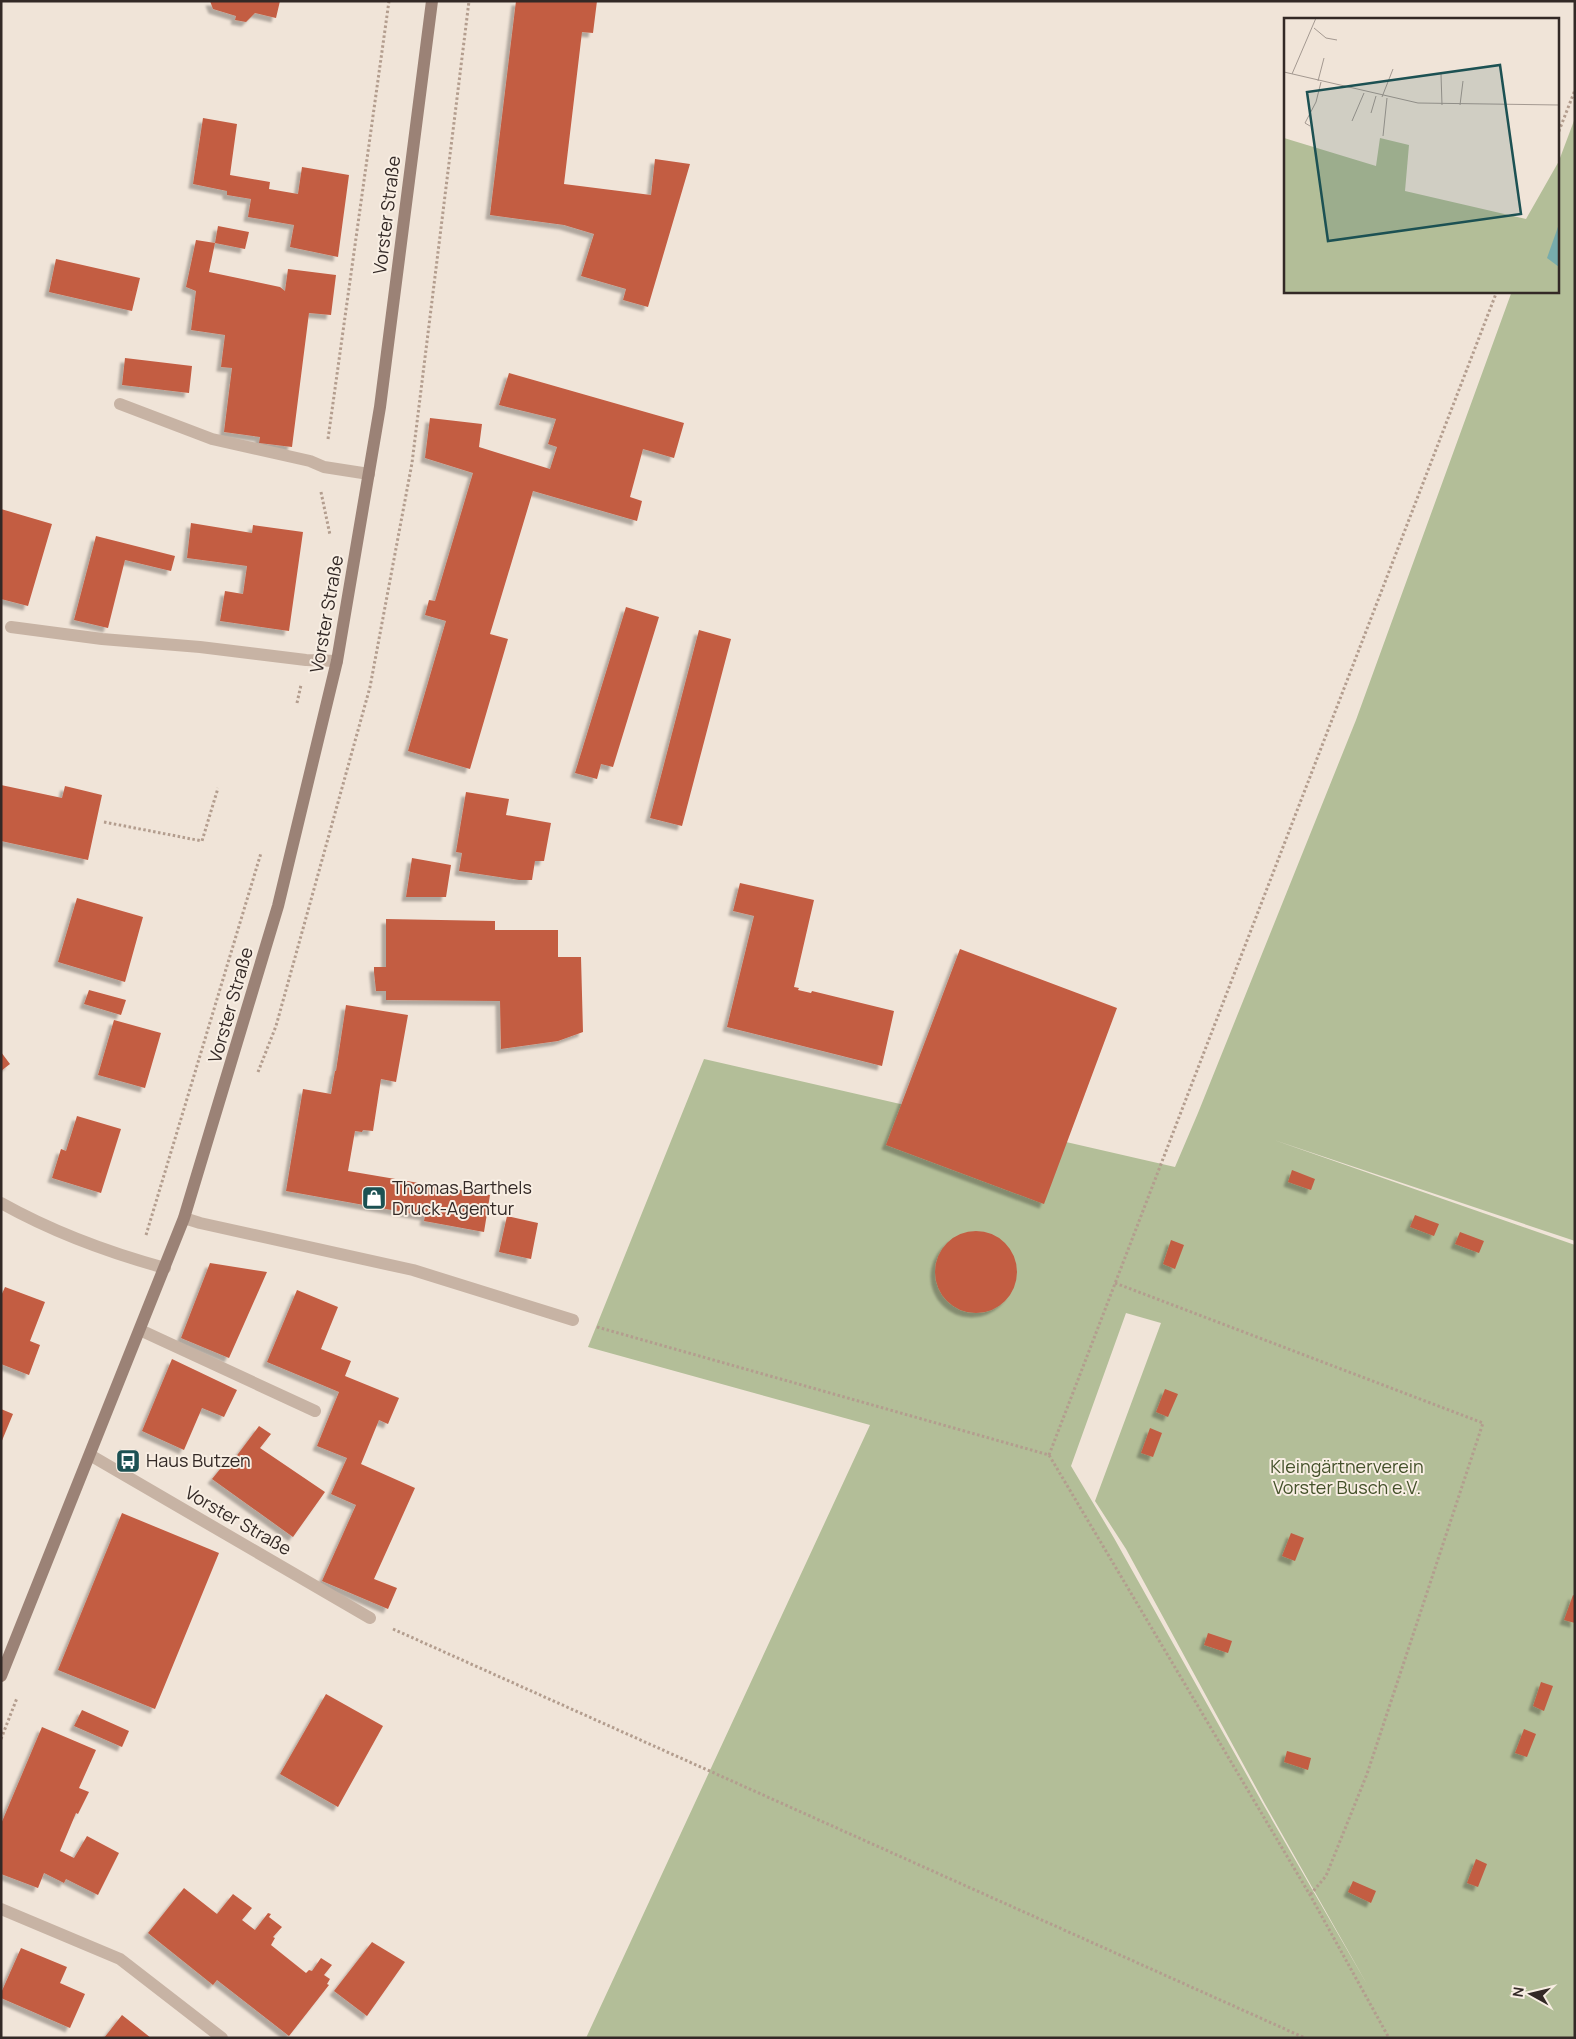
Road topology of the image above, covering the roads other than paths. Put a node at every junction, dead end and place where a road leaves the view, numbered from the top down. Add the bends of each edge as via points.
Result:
1 (432, 1) edge
2 (120, 404) dead end
3 (369, 474) junction
4 (11, 627) dead end
5 (337, 661) junction
6 (1, 1203) edge
7 (184, 1218) junction
8 (165, 1268) junction
9 (573, 1320) road end
10 (140, 1330) junction
11 (315, 1411) dead end
12 (90, 1455) junction
13 (370, 1618) road end
14 (1, 1676) edge
15 (1, 1909) edge
16 (222, 2038) edge

1 - 3 main road, Vorster Straße
2 - 3 street via 212,439 324,467
3 - 5 main road, Vorster Straße
4 - 5 street
5 - 7 main road, Vorster Straße via 278,906
6 - 8 street via 32,1220 138,1261
7 - 8 main road, Vorster Straße
7 - 9 street via 413,1270
8 - 10 main road, Vorster Straße
10 - 11 street
10 - 12 main road, Vorster Straße
12 - 13 street, Vorster Straße
12 - 14 main road, Vorster Straße
15 - 16 street via 120,1959

